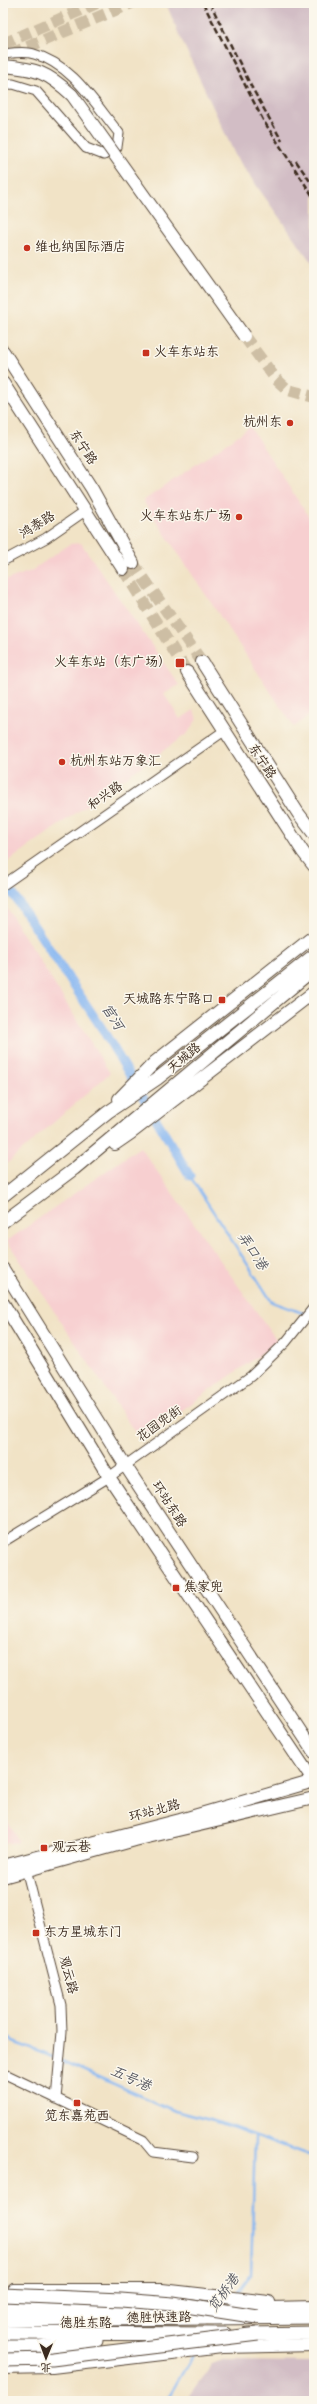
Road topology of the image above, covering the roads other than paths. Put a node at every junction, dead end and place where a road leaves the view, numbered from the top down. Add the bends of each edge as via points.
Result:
1 (3, 54) edge
2 (3, 66) edge
3 (3, 85) edge
4 (244, 336) tunnel mouth
5 (3, 351) edge
6 (3, 383) edge
7 (85, 511) junction
8 (3, 561) edge
9 (202, 662) tunnel mouth
10 (187, 672) tunnel mouth
11 (224, 731) junction
12 (314, 834) edge
13 (314, 866) edge
14 (3, 885) edge
15 (314, 936) edge
16 (314, 955) edge
17 (314, 970) edge
18 (314, 992) edge
19 (166, 1100) junction
20 (108, 1112) junction
21 (3, 1196) edge
22 (3, 1222) edge
23 (3, 1269) edge
24 (3, 1303) edge
25 (314, 1307) edge
26 (125, 1465) junction
27 (109, 1476) junction
28 (3, 1542) edge
29 (314, 1752) edge
30 (314, 1781) edge
31 (314, 1798) edge
32 (25, 1865) junction
33 (3, 1866) edge
34 (3, 1877) edge
35 (3, 2073) edge
36 (56, 2099) junction
37 (193, 2157) dead end
38 (3, 2290) edge
39 (3, 2295) edge
40 (3, 2305) edge
41 (256, 2309) junction
42 (122, 2311) junction
43 (313, 2311) edge
44 (3, 2312) edge
45 (3, 2320) edge
46 (3, 2333) edge
47 (314, 2333) edge
48 (258, 2334) junction
49 (122, 2338) junction
50 (3, 2339) edge
51 (224, 2343) junction
52 (314, 2344) edge
53 (3, 2347) edge
54 (3, 2360) edge
55 (3, 2368) edge

1 - 3 street via 33,53 76,78 119,133 117,147 104,155 86,148 36,91 13,84
2 - 4 main road, bridge via 28,68 52,76 72,95
5 - 7 main road, 东宁路 via 92,489 128,566
6 - 7 main road, 东宁路
7 - 8 street, 鸿泰路 via 46,538
9 - 12 main road, 东宁路 via 298,814
10 - 11 main road, 东宁路
11 - 13 main road, 东宁路
11 - 14 street, 和兴路
15 - 20 main road, 天城路 via 148,1070
16 - 20 main road, 天城路 via 154,1081
17 - 19 main road, 天城路
18 - 19 main road, 天城路
19 - 22 main road, 天城路
20 - 21 main road, 天城路
23 - 26 main road, 环站东路
24 - 27 main road
25 - 26 street, 花园兜街 via 286,1342 251,1376
26 - 27 street, 花园兜街
26 - 29 main road, 环站东路
27 - 28 street, 花园兜街
27 - 30 main road
30 - 32 main road, 环站北路
31 - 32 main road, 环站北路
32 - 33 main road, 环站北路
32 - 34 main road, 环站北路
32 - 36 street, 观云路 via 61,2005 62,2032
35 - 36 street
36 - 37 street via 143,2140 153,2152
38 - 41 main road via 162,2290 218,2296
39 - 41 highway, bridge
40 - 42 highway
41 - 42 main road, 德胜东路, bridge
41 - 43 highway, 德胜快速路
41 - 45 highway, 德胜快速路, bridge
42 - 44 main road, 德胜东路
46 - 48 highway, 德胜快速路, bridge
47 - 48 highway, 德胜快速路
48 - 54 highway, bridge via 52,2359
49 - 50 main road, 德胜东路
49 - 51 main road, 德胜东路, bridge via 186,2339
49 - 53 highway via 38,2347
51 - 52 main road, 德胜东路
51 - 55 main road, 德胜东路 via 52,2367

